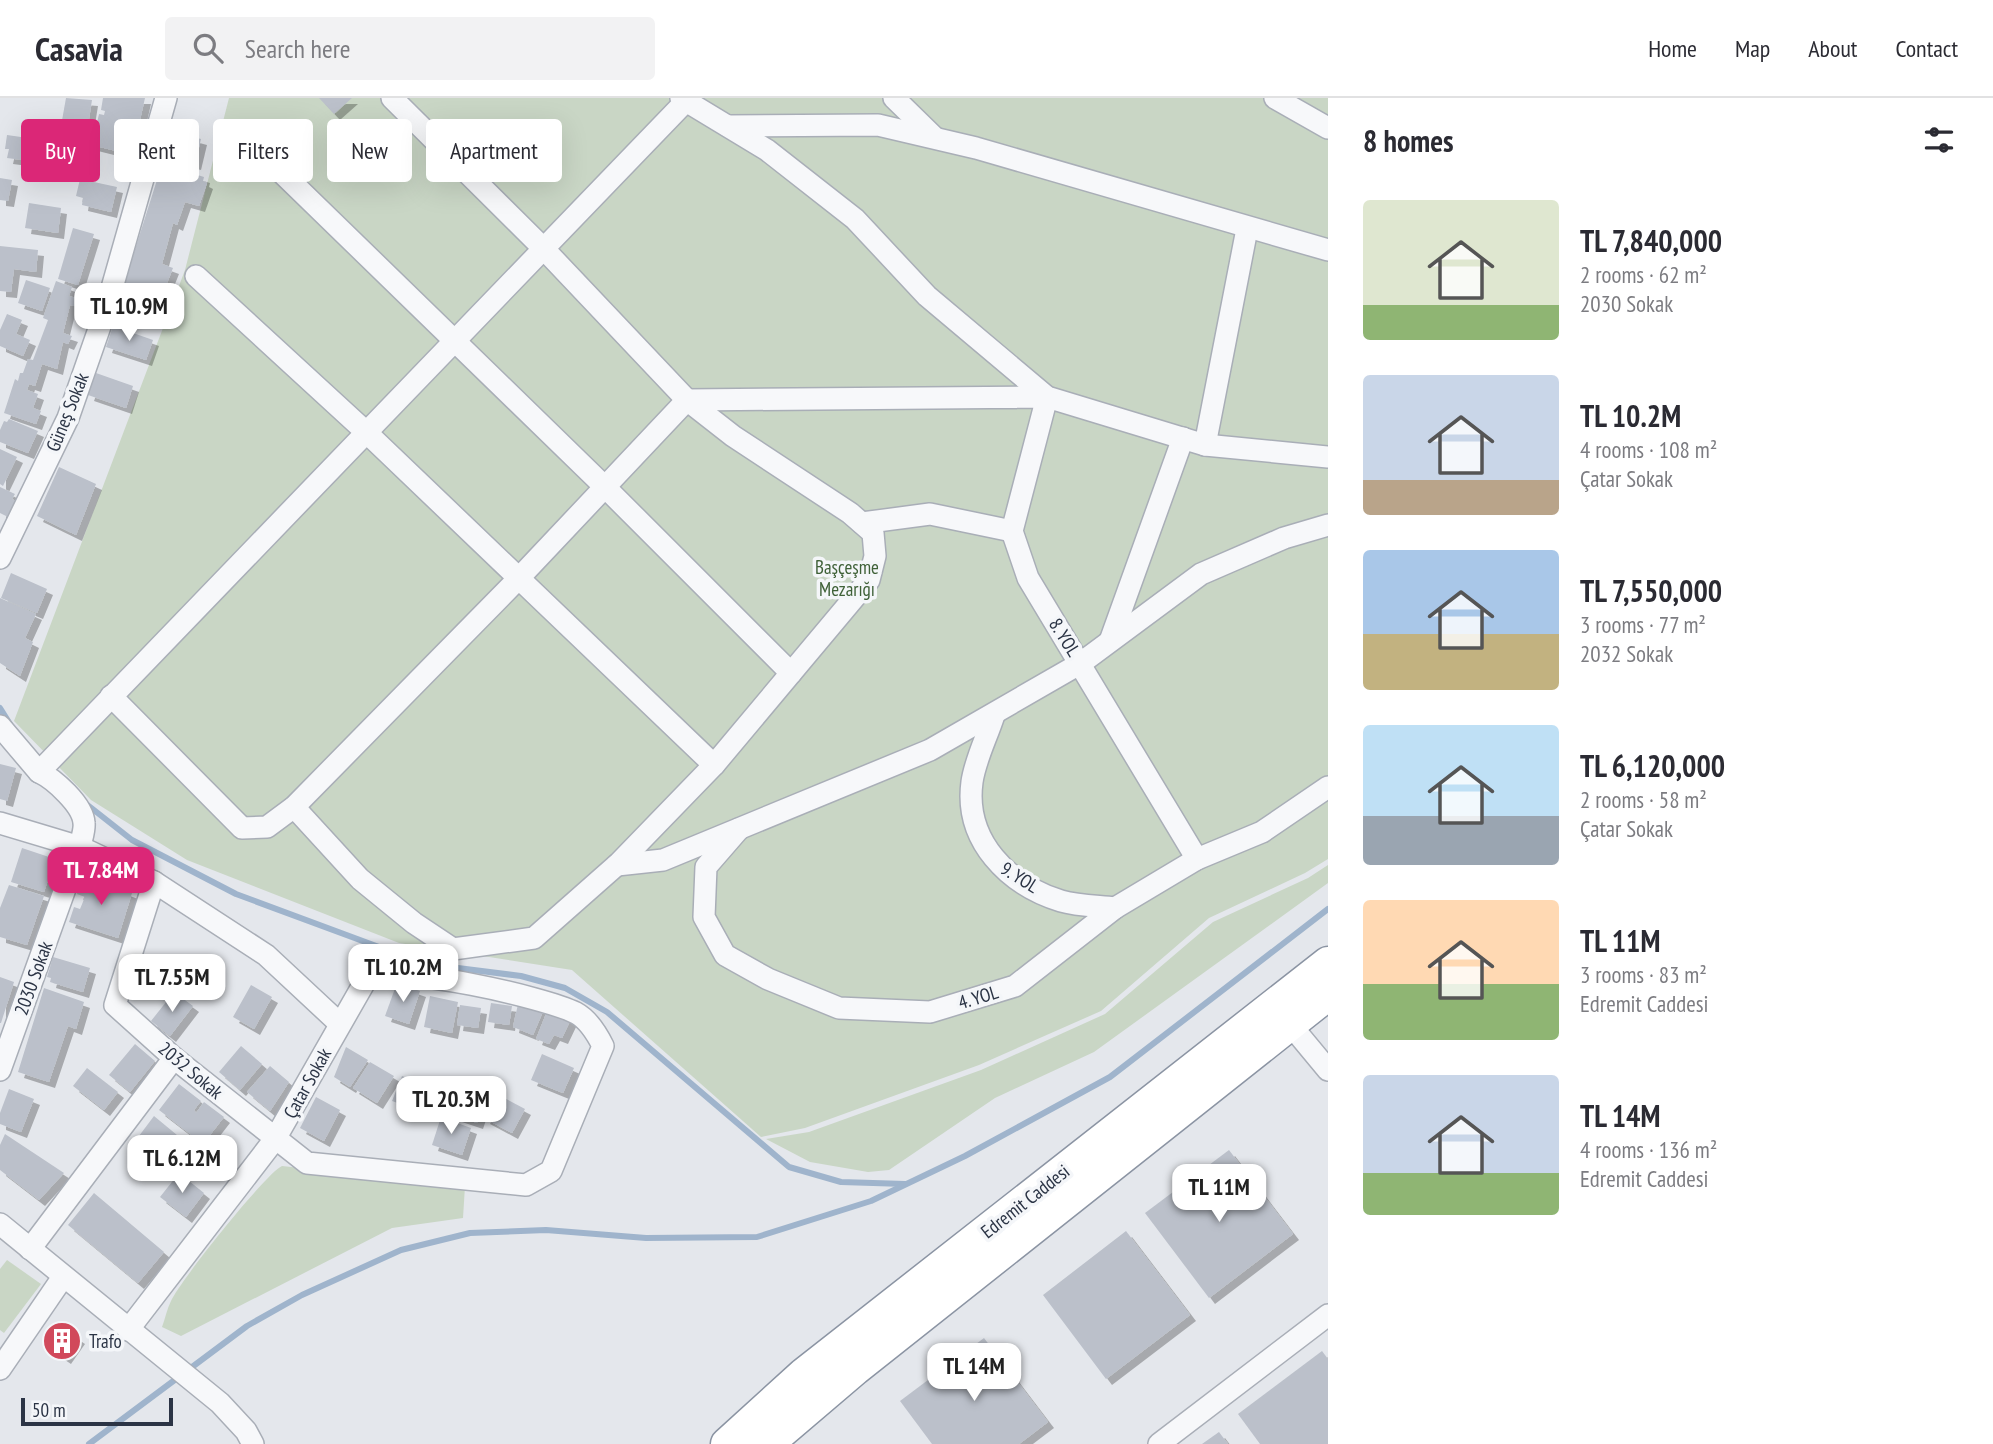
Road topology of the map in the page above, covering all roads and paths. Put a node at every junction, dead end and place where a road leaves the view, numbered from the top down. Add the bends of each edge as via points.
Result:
1 (166, 98) edge
2 (392, 98) edge
3 (894, 98) edge
4 (1275, 98) edge
5 (683, 100) edge
6 (726, 126) junction
7 (1328, 128) edge
8 (935, 138) junction
9 (291, 182) edge
10 (1247, 229) junction
11 (544, 248) junction
12 (1328, 250) edge
13 (196, 276) dead end
14 (454, 341) junction
15 (1047, 397) junction
16 (687, 400) junction
17 (366, 432) junction
18 (1183, 438) junction
19 (1205, 445) junction
20 (1328, 457) edge
21 (606, 488) junction
22 (862, 523) junction
23 (1328, 525) edge
24 (1012, 531) junction
25 (0, 558) edge
26 (519, 578) junction
27 (1110, 641) junction
28 (1081, 663) junction
29 (791, 673) junction
30 (111, 696) junction
31 (994, 715) junction
32 (0, 726) edge
33 (714, 765) junction
34 (44, 766) junction
35 (1328, 787) edge
36 (294, 807) junction
37 (0, 823) edge
38 (739, 829) junction
39 (80, 847) junction
40 (1197, 859) junction
41 (617, 866) junction
42 (154, 882) junction
43 (1115, 908) junction
44 (453, 949) junction
45 (432, 960) dead end
46 (1328, 963) edge
47 (1328, 994) edge
48 (1289, 1023) junction
49 (340, 1024) junction
50 (174, 1058) junction
51 (0, 1070) edge
52 (1328, 1070) edge
53 (275, 1139) junction
54 (551, 1171) joint
55 (0, 1224) edge
56 (30, 1249) junction
57 (63, 1277) junction
58 (1328, 1315) edge
59 (128, 1330) junction
60 (4, 1354) edge
61 (253, 1444) edge
62 (727, 1444) edge
63 (767, 1444) edge
64 (1159, 1444) edge

1 - 25 street, Güneş Sokak via 106,309 72,406
2 - 11 street
3 - 8 street
4 - 7 street
5 - 6 street
5 - 11 street
6 - 8 street via 878,125
6 - 15 street via 767,150 855,219 927,296
8 - 10 street via 1134,192
9 - 14 street
10 - 12 street
10 - 19 street
11 - 14 street
11 - 16 street
13 - 17 street
14 - 17 street
14 - 21 street
15 - 16 street
15 - 18 street
15 - 24 street
16 - 21 street
16 - 22 street
17 - 26 street
17 - 30 street
18 - 19 street
18 - 27 street
19 - 20 street
21 - 26 street
21 - 29 street
22 - 24 street via 930,514
22 - 29 street via 873,533 875,556 869,580
23 - 27 street via 1284,538 1201,574
24 - 28 street, 8. YOL via 1028,578
26 - 33 street
26 - 36 street
27 - 28 street
28 - 31 street
28 - 40 street, 8. YOL
29 - 33 street
30 - 34 street
30 - 36 street via 242,828 267,827
31 - 38 street via 930,750
31 - 43 street, 9. YOL via 972,782 973,821 991,859 1023,884 1062,901
32 - 34 street, 2030 Sokak
33 - 41 street
34 - 39 street, 2030 Sokak via 78,808 84,822
35 - 40 street, 4. YOL via 1262,832
36 - 44 street via 360,880
37 - 39 street
38 - 41 street via 663,860
38 - 43 street, 4. YOL via 706,867 704,917 725,955 768,979 839,1008 930,1012 1015,986
39 - 42 street
39 - 51 street, 2030 Sokak
40 - 43 street, 4. YOL
41 - 44 street via 534,939
42 - 49 street via 266,955
42 - 50 street, 2032 Sokak via 115,1004
44 - 45 street
46 - 62 highway, Edremit Caddesi via 803,1374
47 - 48 highway, Edremit Caddesi
48 - 52 street
48 - 63 highway, Edremit Caddesi
49 - 53 street, Çatar Sokak
49 - 54 street, Çatar Sokak via 367,978 394,972 538,998 579,1014 603,1046
50 - 53 street, 2032 Sokak
50 - 56 street
53 - 54 street, 2032 Sokak via 307,1163 526,1185
53 - 59 street, Çatar Sokak
55 - 56 street
56 - 57 street
57 - 59 street
57 - 60 street
58 - 64 street
59 - 61 street via 220,1403

